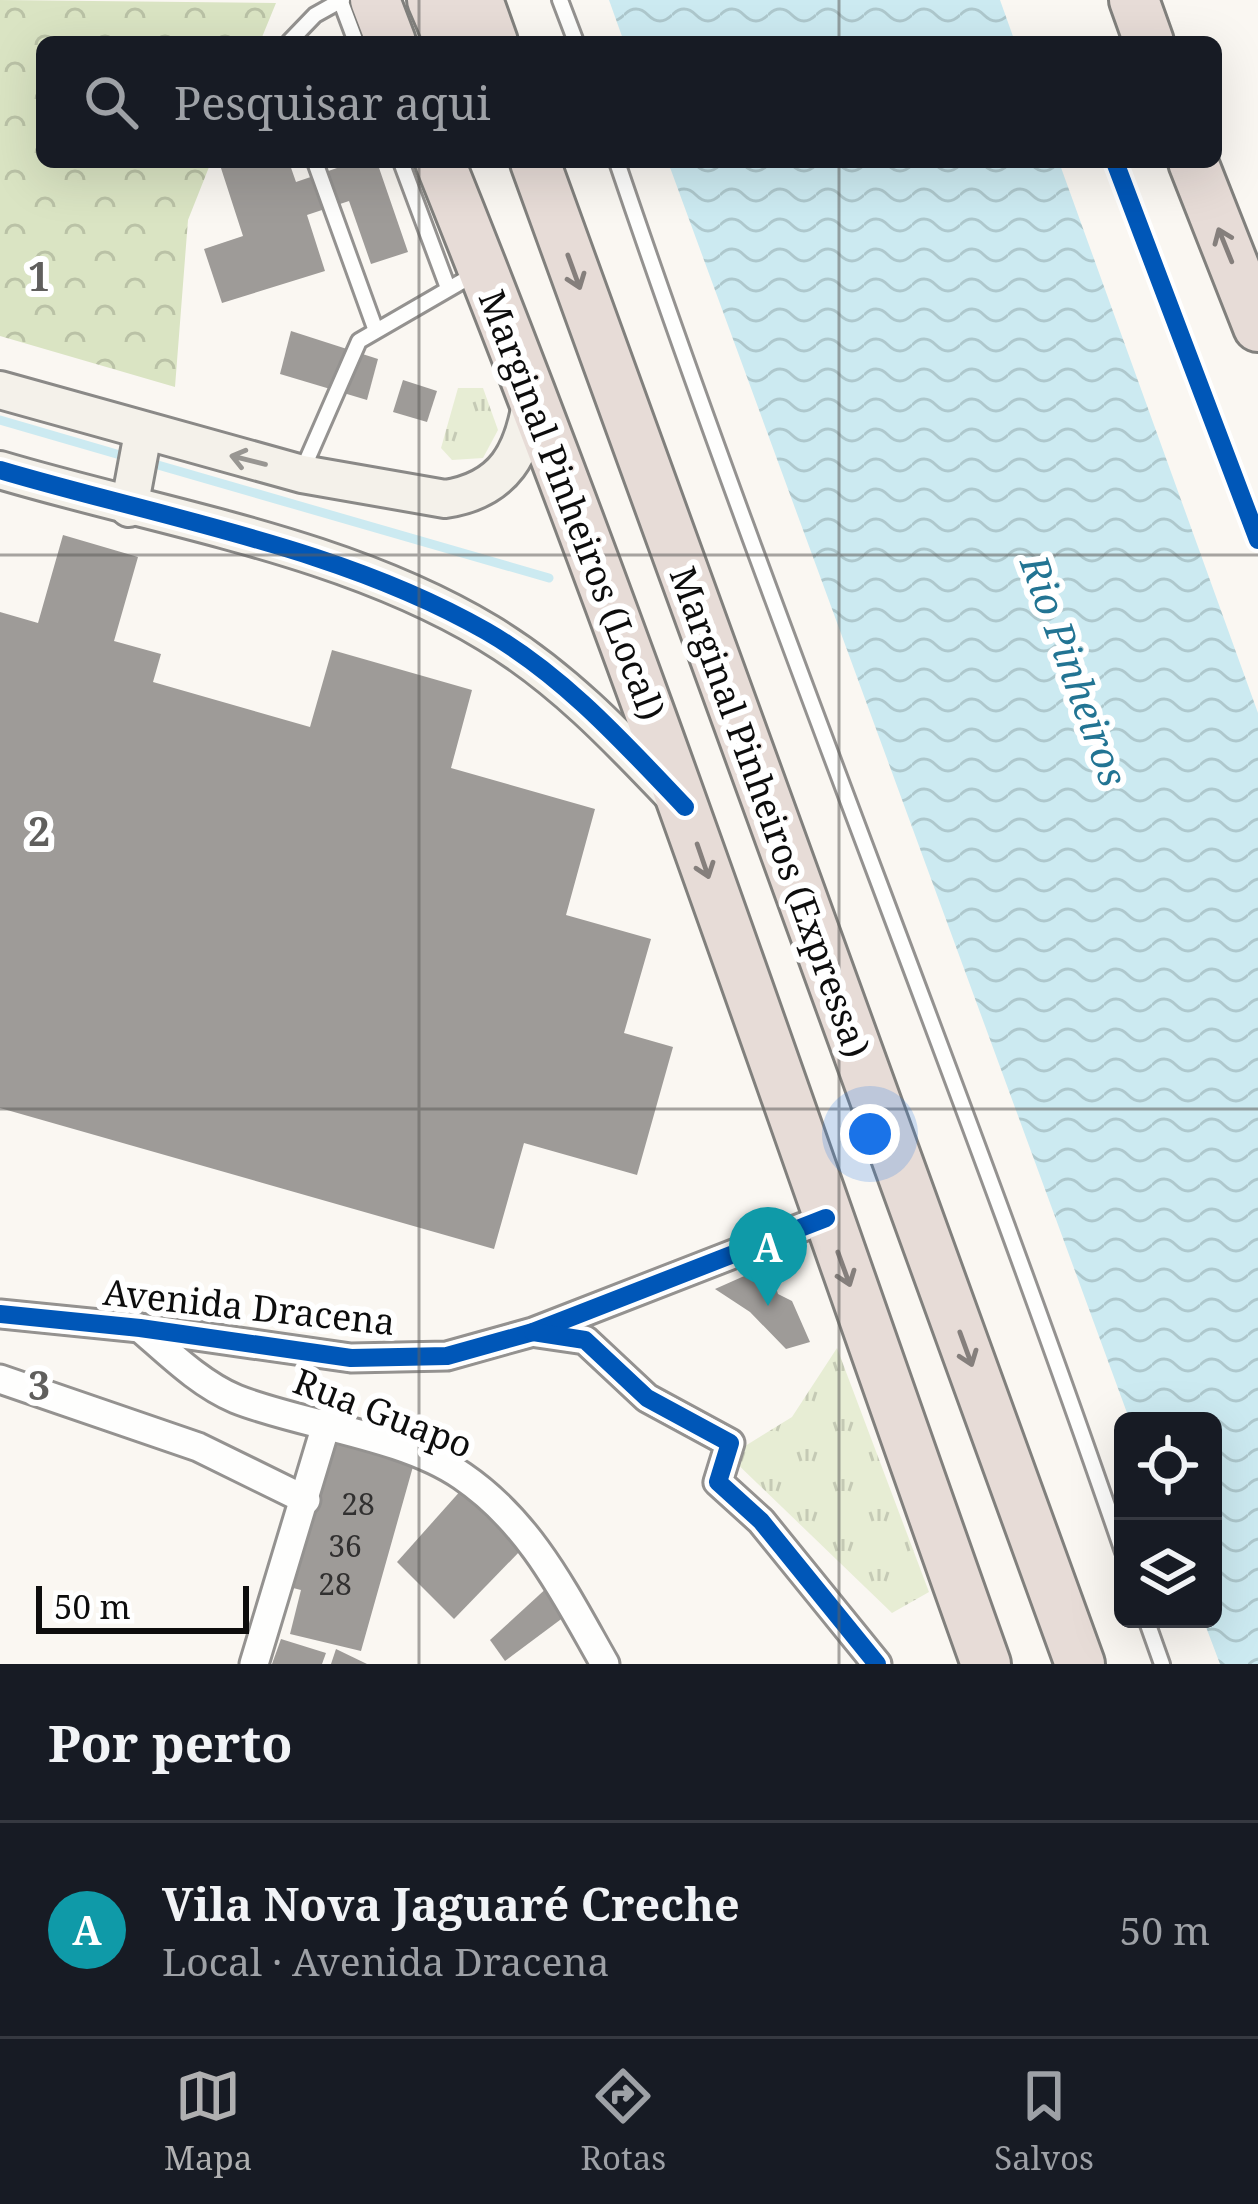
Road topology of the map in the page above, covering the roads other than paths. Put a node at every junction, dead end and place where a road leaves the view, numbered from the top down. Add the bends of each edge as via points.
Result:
1 (375, 0) edge
2 (432, 0) edge
3 (478, 0) edge
4 (560, 0) edge
5 (1134, 0) edge
6 (342, 1) edge
7 (295, 36) edge
8 (354, 36) edge
9 (390, 36) edge
10 (447, 36) edge
11 (491, 36) edge
12 (574, 36) edge
13 (1147, 36) edge
14 (317, 168) edge
15 (404, 168) edge
16 (441, 168) edge
17 (520, 168) edge
18 (537, 168) edge
19 (619, 168) edge
20 (1195, 168) edge
21 (554, 218) junction
22 (466, 279) junction
23 (1258, 326) edge
24 (375, 328) junction
25 (0, 390) edge
26 (533, 393) junction
27 (143, 433) junction
28 (0, 470) edge
29 (302, 474) junction
30 (129, 508) junction
31 (685, 807) junction
32 (826, 1218) junction
33 (0, 1315) edge
34 (140, 1328) junction
35 (533, 1332) junction
36 (0, 1379) edge
37 (327, 1422) junction
38 (306, 1500) junction
39 (1114, 1527) edge
40 (1149, 1628) edge
41 (254, 1664) edge
42 (605, 1664) edge
43 (877, 1664) edge
44 (986, 1664) edge
45 (1080, 1664) edge
46 (1162, 1664) edge

1 - 9 highway
2 - 10 highway
3 - 11 highway
4 - 12 lane
5 - 13 highway
6 - 7 lane
6 - 8 lane
14 - 24 lane
15 - 22 lane
16 - 22 highway, Marginal Pinheiros (Local)
17 - 21 highway
18 - 21 highway, Marginal Pinheiros (Expressa)
19 - 39 lane via 713,446 905,944
23 -> 20 highway
21 -> 45 highway, Marginal Pinheiros (Expressa)
22 - 24 lane
22 - 26 highway, Marginal Pinheiros (Local)
24 - 29 lane via 349,359
25 - 27 street
26 - 29 street via 520,453 468,495 420,497
26 - 31 highway, Marginal Pinheiros (Local)
29 -> 27 street
27 - 30 street
28 - 30 street
30 - 31 street via 358,574 488,633 597,715
31 -> 32 highway, Marginal Pinheiros (Local)
32 - 35 street, Avenida Dracena
32 -> 44 highway, Marginal Pinheiros (Local)
33 - 34 street, Avenida Dracena
34 - 35 street, Avenida Dracena via 390,1360 447,1356
34 - 37 street, Rua Guapo via 235,1399
35 - 43 street via 585,1340 647,1398 730,1443 718,1482 761,1521
36 - 38 street via 199,1447
37 - 38 street
37 - 42 street, Rua Guapo via 459,1473 517,1522
38 - 41 street
40 - 46 lane

